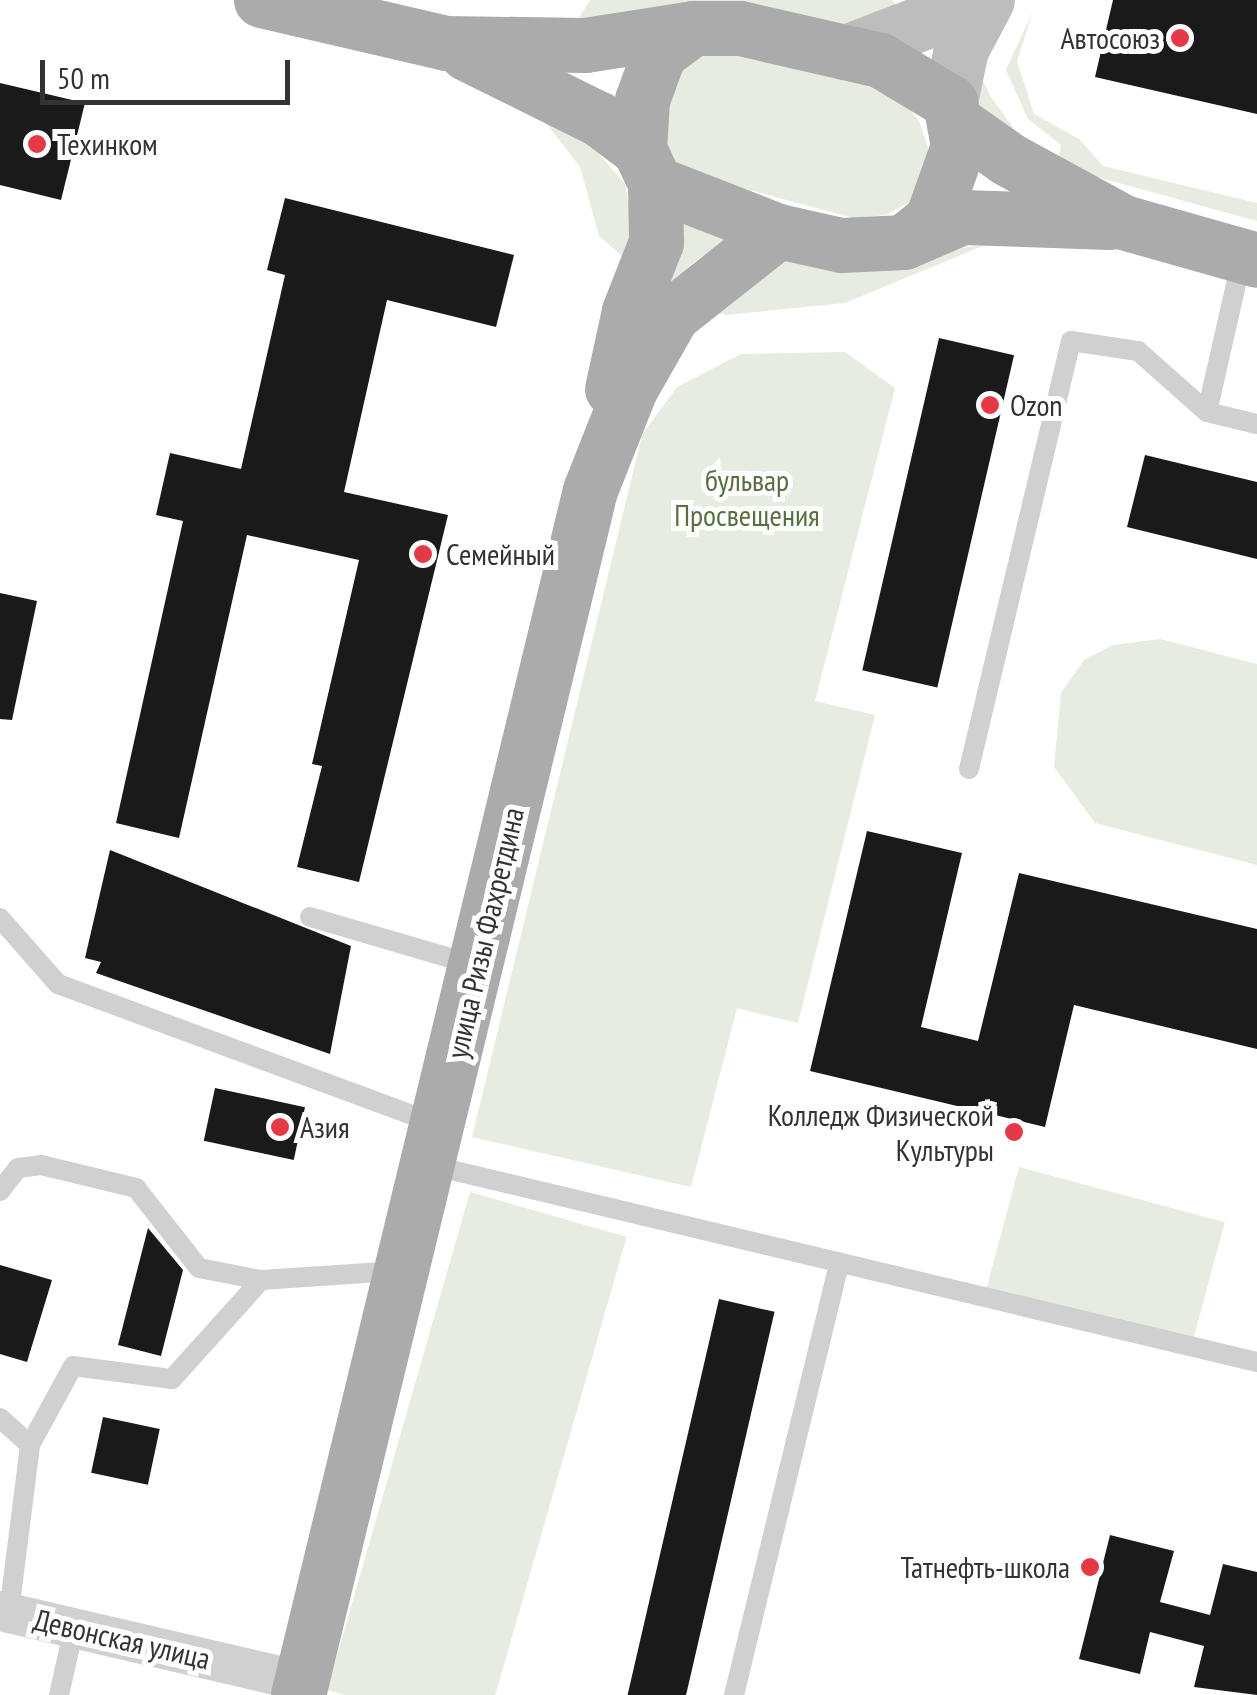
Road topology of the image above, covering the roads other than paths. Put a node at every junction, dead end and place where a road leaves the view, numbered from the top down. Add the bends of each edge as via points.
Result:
1 (261, 0) edge
2 (948, 0) edge
3 (986, 0) edge
4 (693, 28) junction
5 (446, 43) junction
6 (846, 52) junction
7 (954, 113) junction
8 (647, 166) junction
9 (1123, 222) junction
10 (778, 231) junction
11 (904, 242) junction
12 (1250, 258) edge
13 (1207, 412) junction
14 (1257, 424) edge
15 (590, 490) junction
16 (969, 769) dead end
17 (310, 917) dead end
18 (0, 918) edge
19 (477, 966) junction
20 (434, 1144) junction
21 (0, 1192) edge
22 (839, 1263) junction
23 (402, 1271) junction
24 (261, 1280) junction
25 (1257, 1362) edge
26 (0, 1418) edge
27 (30, 1445) junction
28 (4, 1611) edge
29 (74, 1628) junction
30 (300, 1688) edge
31 (58, 1695) edge
32 (734, 1695) edge

1 - 5 main road
2 - 6 street via 921,23
3 - 7 street via 961,49
4 - 5 main road via 585,45
4 - 6 main road via 740,28
4 - 8 main road via 659,53 642,100
5 - 8 main road via 599,119
6 - 7 main road via 880,60
7 - 9 main road via 1008,159
7 - 11 main road via 958,146 932,219
8 - 10 main road
8 - 15 main road via 656,242 629,310
9 - 11 main road via 962,217
9 - 12 main road
10 - 11 main road via 841,245
10 - 15 main road, улица Ризы Фахретдина via 672,316 630,389
12 - 13 lane
13 - 14 lane
13 - 16 lane via 1138,351 1071,340
15 - 19 main road, улица Ризы Фахретдина
17 - 19 lane
18 - 20 lane via 58,984
19 - 20 main road, улица Ризы Фахретдина
20 - 22 lane
20 - 23 main road, улица Ризы Фахретдина
21 - 24 lane via 18,1168 41,1165 136,1188 200,1268
22 - 25 lane
22 - 32 lane
23 - 24 lane
23 - 30 main road, улица Ризы Фахретдина
24 - 27 lane via 172,1379 72,1366
26 - 27 lane
27 - 28 lane
28 - 29 street, Девонская улица
29 - 30 street, Девонская улица
29 - 31 lane

